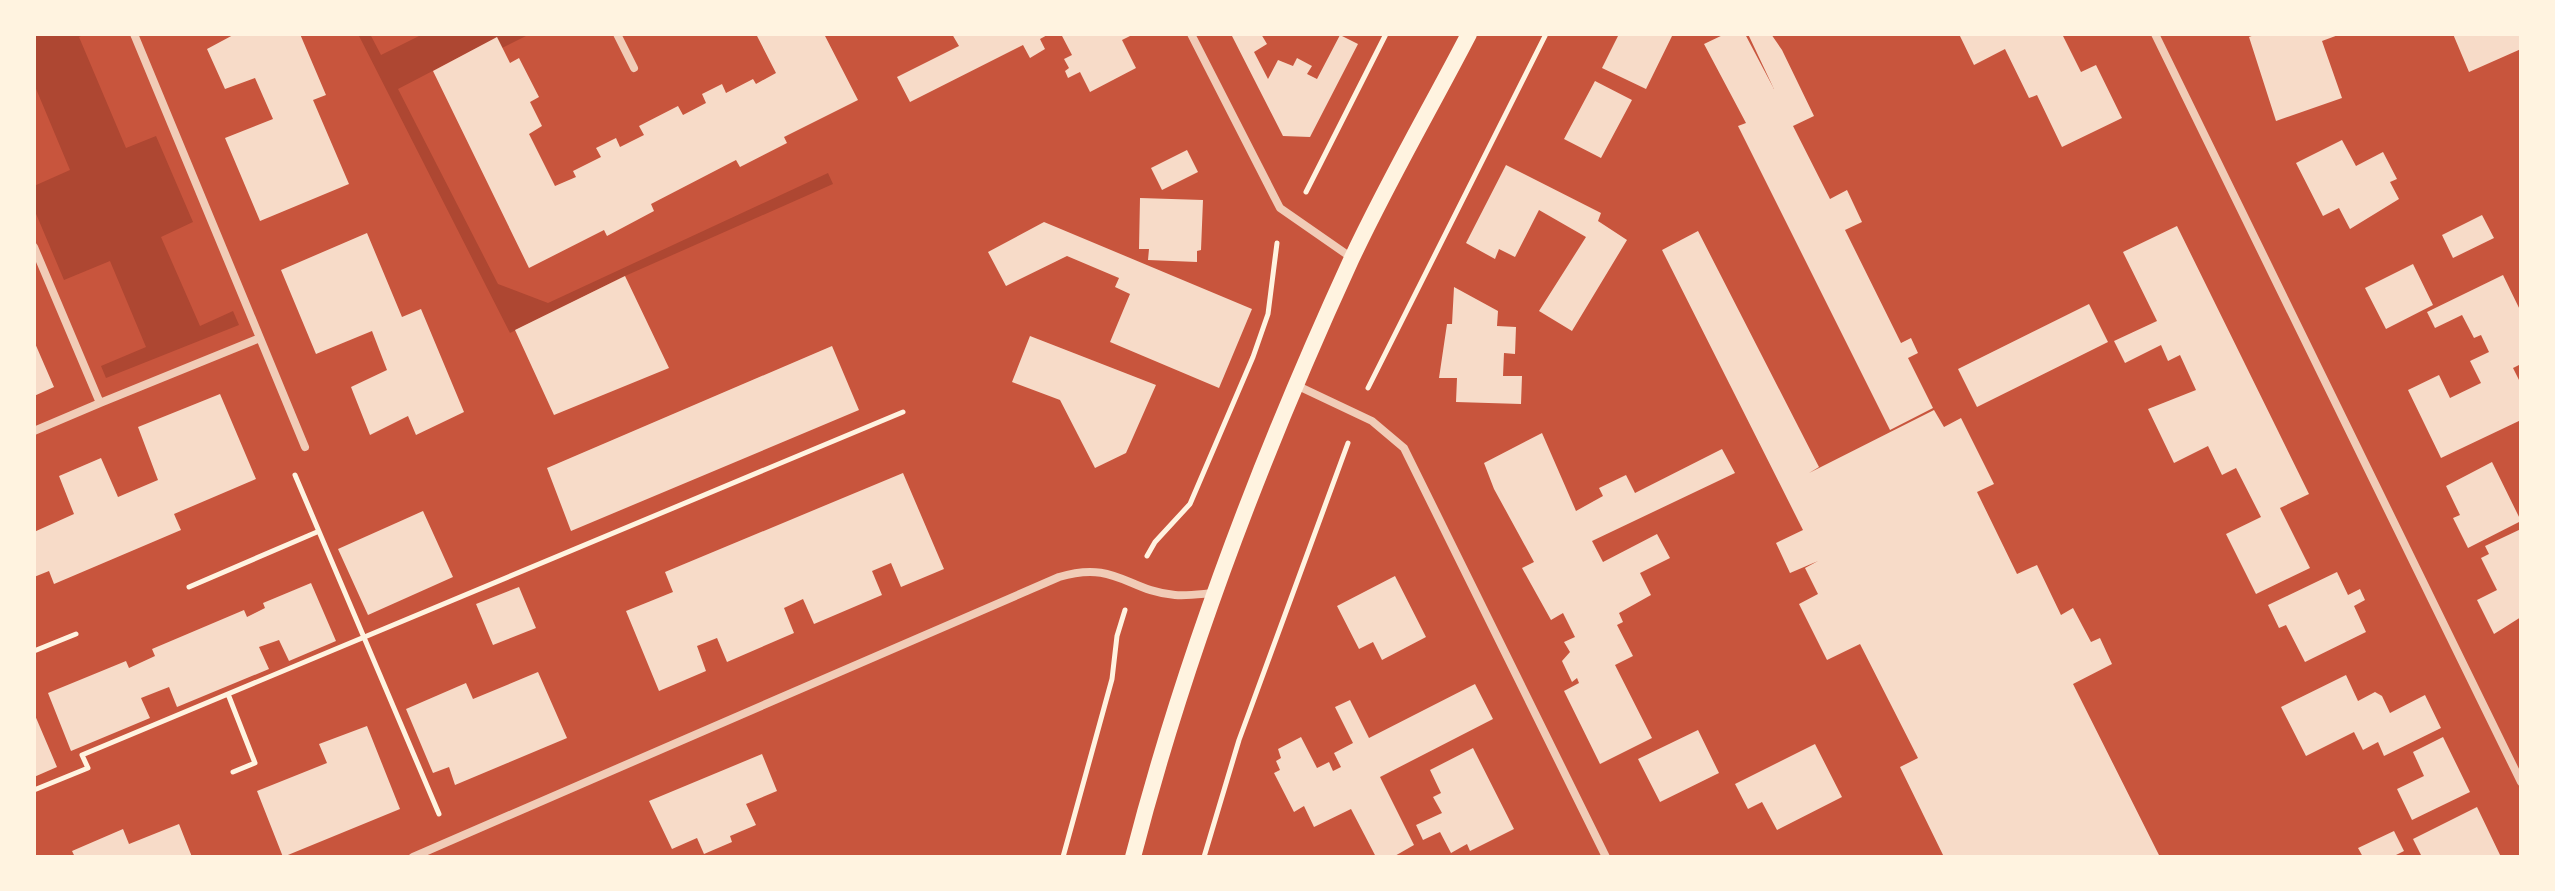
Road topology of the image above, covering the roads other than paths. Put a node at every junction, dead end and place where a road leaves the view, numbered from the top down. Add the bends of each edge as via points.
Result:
1 (134, 34) edge
2 (617, 34) edge
3 (1191, 34) edge
4 (1469, 34) edge
5 (2155, 34) edge
6 (634, 68) dead end
7 (34, 247) edge
8 (1352, 258) junction
9 (260, 338) junction
10 (1298, 386) junction
11 (100, 403) junction
12 (34, 431) edge
13 (305, 447) road end
14 (1215, 593) junction
15 (2521, 782) edge
16 (413, 857) edge
17 (1133, 857) edge
18 (1606, 857) edge

1 - 9 street
2 - 6 street
3 - 8 street via 1280,208
4 - 8 main road
5 - 15 street
7 - 11 street
8 - 10 main road
9 - 11 street
9 - 13 street
10 - 14 main road
10 - 18 street via 1372,421 1404,448
11 - 12 street
14 - 16 street via 1175,595 1101,571 1059,577
14 - 17 main road via 1165,735

